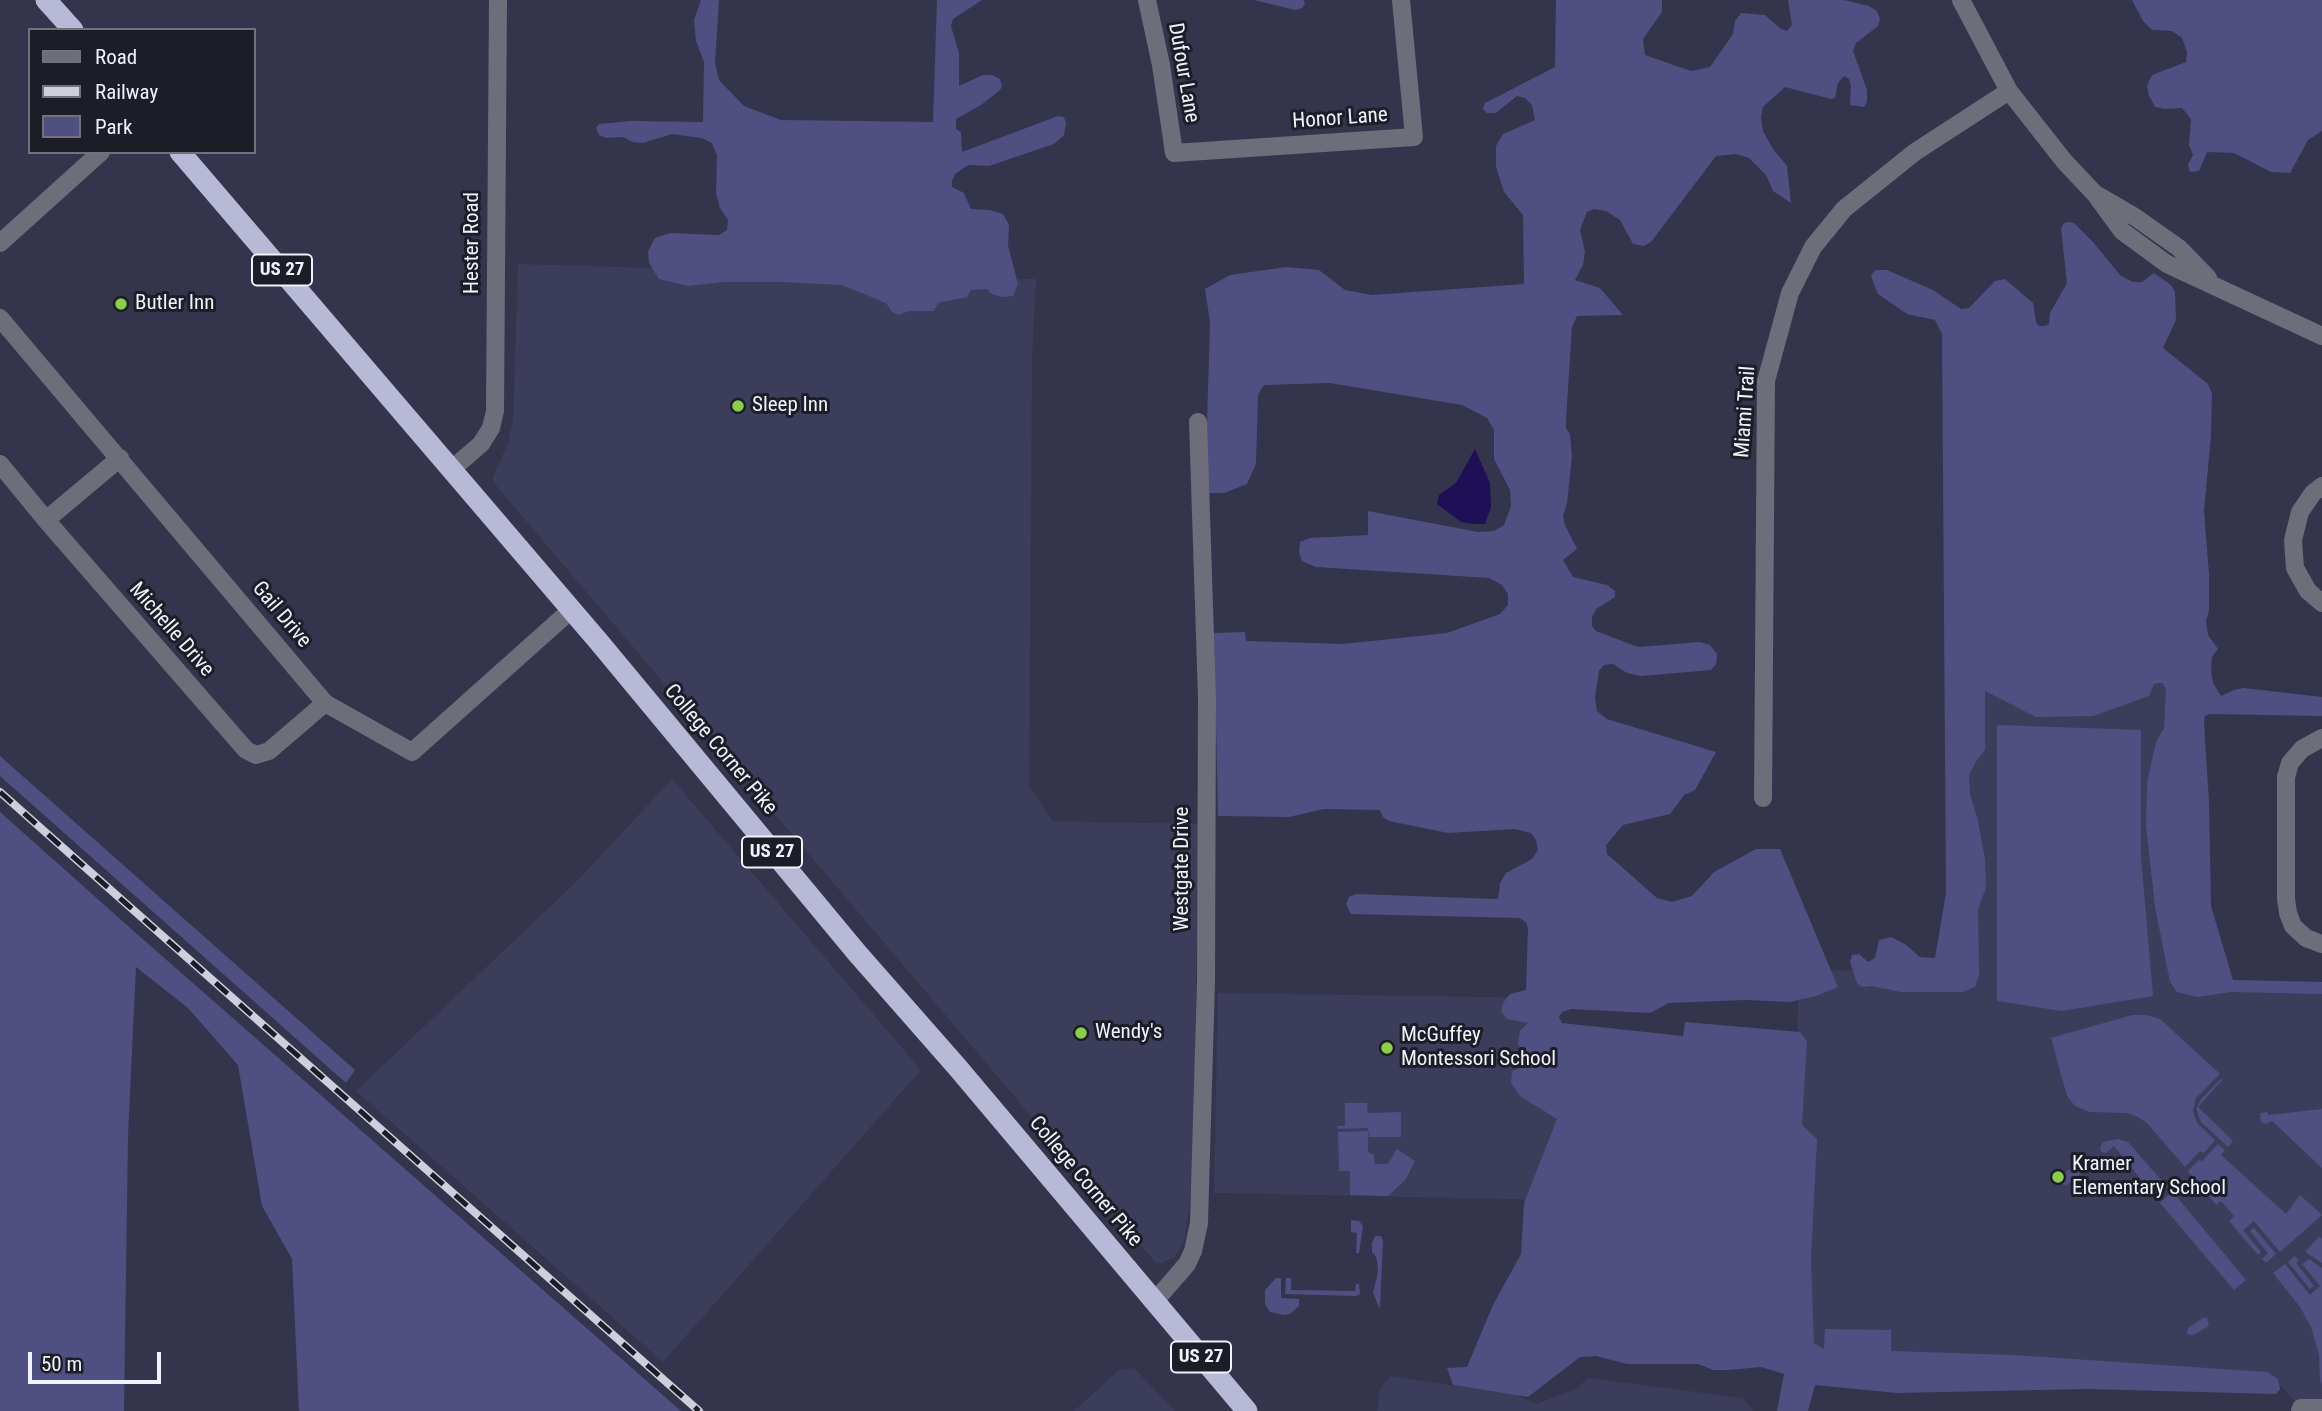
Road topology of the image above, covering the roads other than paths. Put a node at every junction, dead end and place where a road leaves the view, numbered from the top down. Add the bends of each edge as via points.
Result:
1 (46, 0) edge
2 (498, 0) edge
3 (1147, 0) edge
4 (1401, 0) edge
5 (1961, 0) edge
6 (70, 28) edge
7 (2010, 91) junction
8 (1174, 153) joint
9 (99, 154) edge
10 (182, 154) edge
11 (0, 243) edge
12 (0, 318) edge
13 (2322, 336) edge
14 (1198, 422) dead end
15 (120, 458) junction
16 (0, 464) edge
17 (452, 469) junction
18 (2322, 486) edge
19 (46, 520) junction
20 (2322, 603) edge
21 (571, 610) junction
22 (325, 704) junction
23 (2322, 738) edge
24 (1763, 798) dead end
25 (2322, 944) edge
26 (1154, 1302) junction
27 (2322, 1408) edge
28 (2300, 1410) edge
29 (1247, 1411) edge

1 - 6 highway
2 - 17 street, Hester Road via 495,411 481,444
3 - 8 street, Dufour Lane
4 - 8 street, Honor Lane via 1414,137
5 - 7 street
7 - 13 street via 2122,231 2167,264
7 - 24 street, Miami Trail via 1915,152 1844,209 1813,247 1790,293 1766,381
9 - 11 street
10 - 17 highway, College Corner Pike / US 27
12 - 15 street, Gail Drive
14 - 26 street, Westgate Drive via 1207,698 1199,1223 1187,1264
15 - 19 street
15 - 22 street, Gail Drive
16 - 19 street, Michelle Drive
17 - 21 highway, College Corner Pike / US 27
18 - 20 street via 2300,512 2293,540 2295,568 2308,591
19 - 22 street, Michelle Drive via 246,750 256,755 269,751
21 - 22 street, Gail Drive via 412,752
21 - 26 highway, College Corner Pike / US 27
23 - 25 street via 2302,749 2286,777 2288,913 2293,926 2306,938
26 - 29 highway, College Corner Pike / US 27
27 - 28 street

